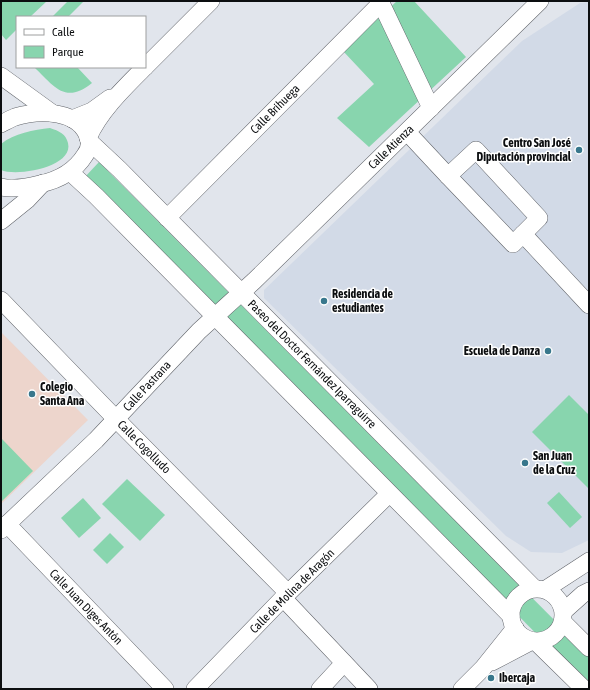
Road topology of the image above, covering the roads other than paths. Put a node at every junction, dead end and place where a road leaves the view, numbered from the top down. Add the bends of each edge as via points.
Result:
1 (210, 1) edge
2 (540, 1) edge
3 (380, 2) edge
4 (146, 66) edge
5 (144, 68) edge
6 (1, 76) edge
7 (130, 82) junction
8 (431, 108) junction
9 (52, 113) junction
10 (72, 119) junction
11 (1, 124) edge
12 (407, 132) junction
13 (89, 140) junction
14 (70, 172) junction
15 (448, 176) junction
16 (43, 183) junction
17 (1, 187) edge
18 (167, 218) junction
19 (1, 221) edge
20 (522, 234) junction
21 (242, 293) junction
22 (1, 300) edge
23 (589, 305) edge
24 (214, 316) junction
25 (116, 419) junction
26 (389, 494) junction
27 (4, 527) edge
28 (589, 561) edge
29 (540, 589) junction
30 (589, 591) edge
31 (286, 595) junction
32 (563, 617) junction
33 (513, 622) junction
34 (534, 641) junction
35 (589, 648) edge
36 (344, 663) junction
37 (483, 668) junction
38 (468, 687) edge
39 (165, 689) edge
40 (195, 689) edge
41 (320, 689) edge
42 (368, 689) edge
43 (584, 689) edge

1 - 4 street
2 - 8 street, Calle Atienza
3 - 8 street
3 - 18 street, Calle Brihuega
5 - 7 street
6 - 9 street
7 - 10 street via 92,110
7 - 13 street via 103,114 92,130
8 - 12 street, Calle Atienza
9 - 10 street
9 - 11 street via 25,115
10 - 13 street, Paseo del Doctor Fernández Iparraguirre via 85,131
12 - 15 street
12 - 21 street, Calle Atienza
13 - 14 street via 88,151
13 - 18 street, Paseo del Doctor Fernández Iparraguirre
14 - 16 street
14 - 24 street
15 - 20 street via 513,244
15 - 20 street via 476,150 539,218
16 - 17 street via 22,188
16 - 19 street
18 - 21 street, Paseo del Doctor Fernández Iparraguirre
20 - 23 street
21 - 24 street, Calle Pastrana
21 - 29 street, Paseo del Doctor Fernández Iparraguirre
22 - 25 street, Calle Cogolludo
24 - 25 street, Calle Pastrana
24 - 26 street
25 - 27 street, Calle Pastrana
25 - 31 street, Calle Cogolludo
26 - 31 street, Calle de Molina de Aragón
26 - 33 street
27 - 39 street, Calle Juan Diges Antón
28 - 29 street
29 - 32 street via 558,598
29 - 33 street via 524,592 516,598 512,607
30 - 32 street via 583,594
31 - 36 street, Calle Cogolludo
31 - 40 street, Calle de Molina de Aragón
32 - 34 street via 560,630 555,635 546,640
32 - 35 street
33 - 34 street via 524,638
33 - 37 street
34 - 37 street
34 - 43 street
36 - 41 street
36 - 42 street, Calle Cogolludo
37 - 38 street

